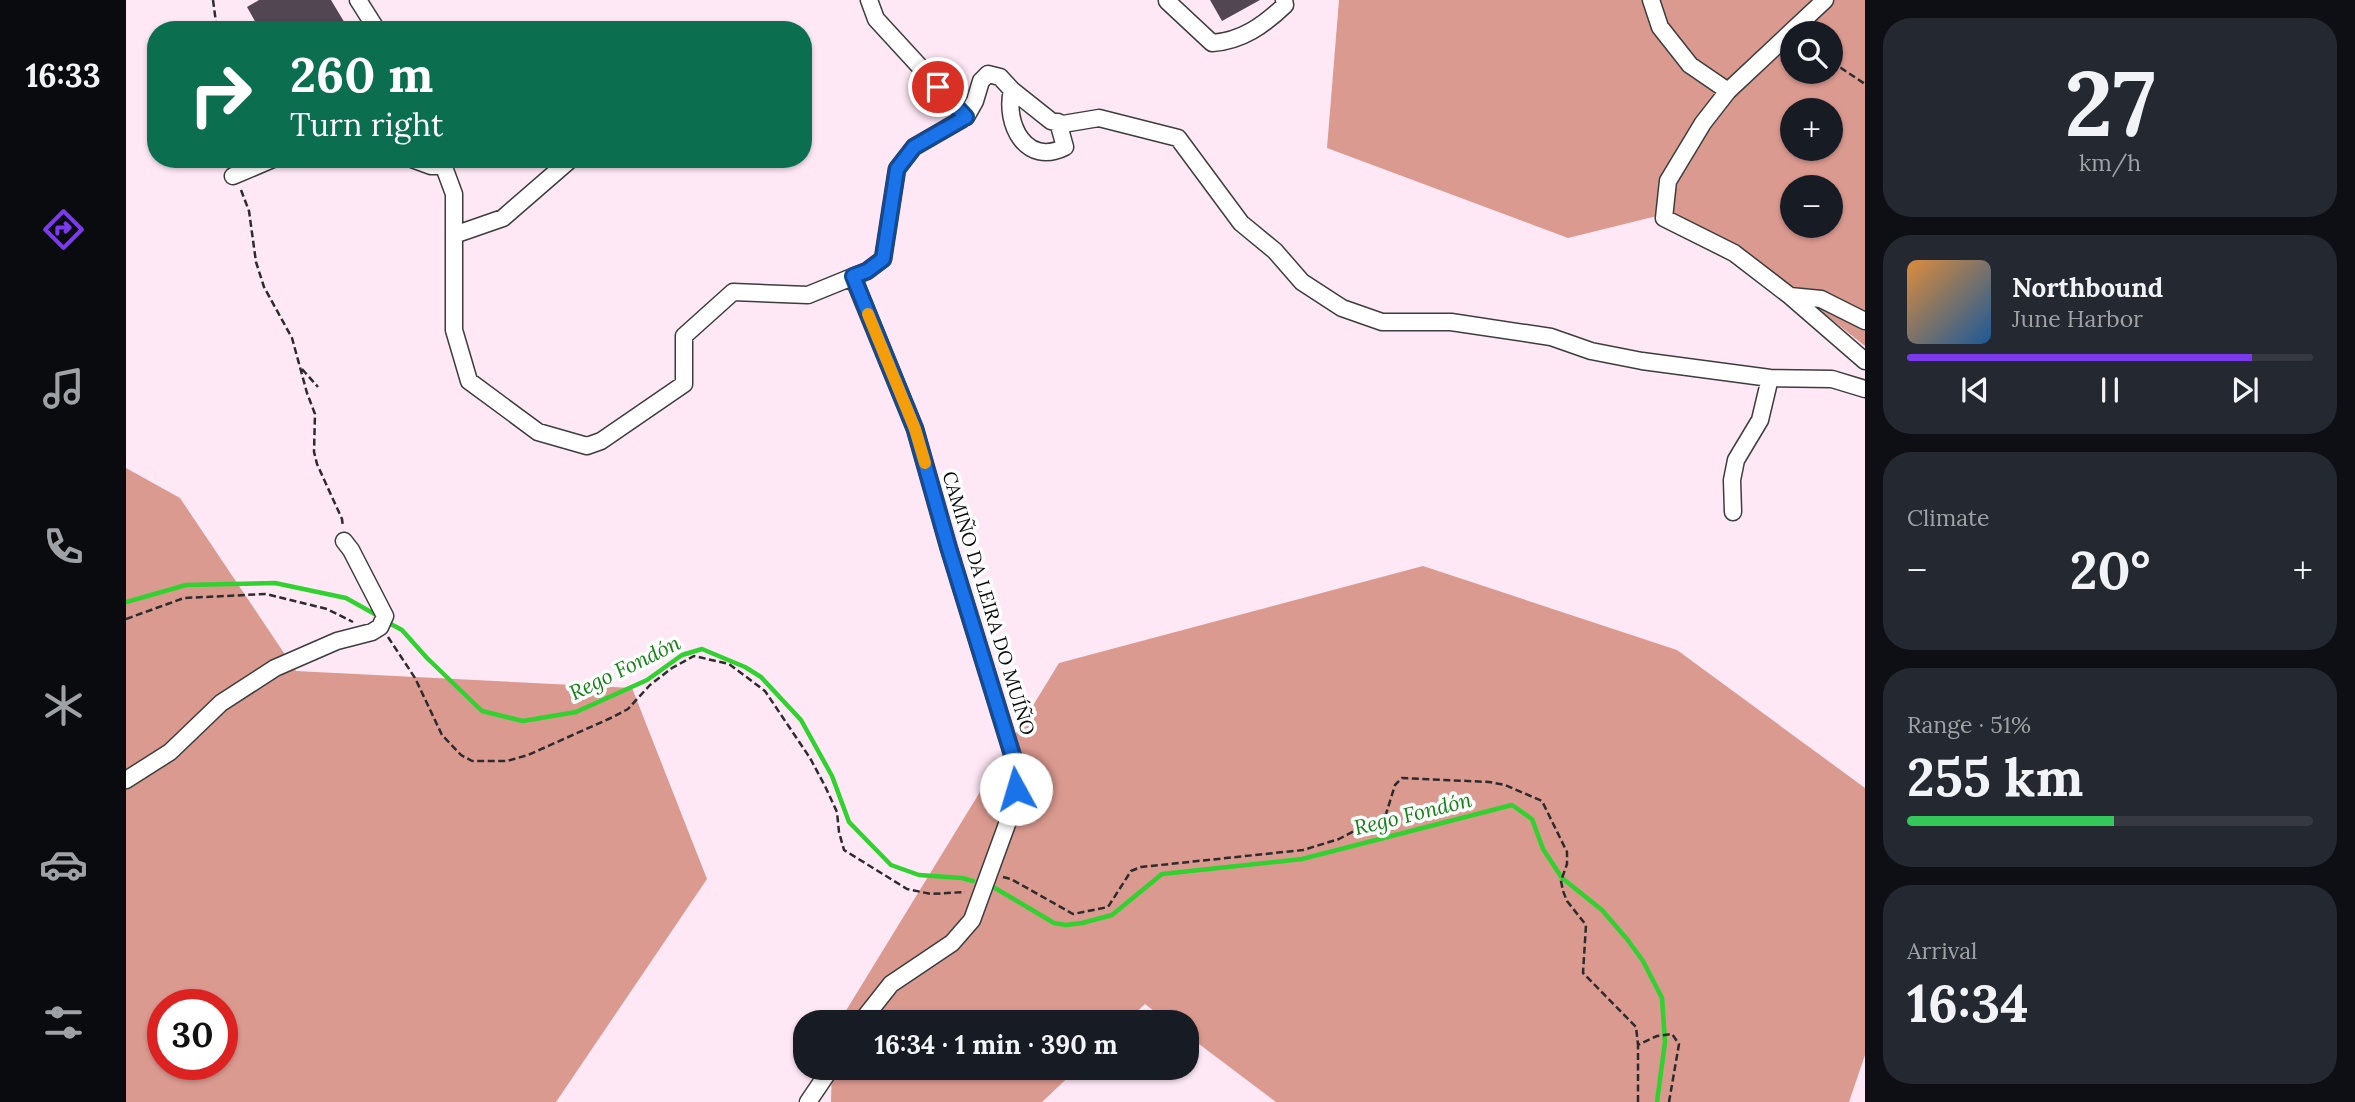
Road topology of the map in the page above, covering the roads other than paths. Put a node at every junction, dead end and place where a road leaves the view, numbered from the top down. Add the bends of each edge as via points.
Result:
1 (358, 0) edge
2 (869, 0) edge
3 (1284, 0) edge
4 (1651, 0) edge
5 (1825, 0) edge
6 (1167, 1) edge
7 (371, 21) edge
8 (1012, 90) junction
9 (1728, 92) junction
10 (966, 117) junction
11 (1058, 122) junction
12 (252, 168) edge
13 (444, 168) edge
14 (561, 168) edge
15 (233, 176) road end
16 (454, 235) junction
17 (853, 276) junction
18 (1790, 296) junction
19 (1865, 321) edge
20 (1865, 361) edge
21 (1770, 378) junction
22 (1865, 389) edge
23 (1733, 512) dead end
24 (344, 541) road end
25 (126, 780) edge
26 (870, 1010) edge
27 (823, 1080) edge
28 (808, 1102) edge

1 - 7 street
2 - 10 street via 876,19
3 - 6 street via 1285,5 1263,26 1212,43
4 - 9 street via 1660,27 1690,65
5 - 9 street
8 - 10 street via 1000,77 988,74
8 - 11 street
8 - 11 street via 1011,122 1036,152 1065,148
9 - 18 street via 1668,181 1664,218 1734,253
10 - 17 street via 914,147 897,169 883,259
11 - 21 street via 1098,118 1178,138 1241,223 1275,251 1302,282 1342,308 1382,322 1451,322 1551,337 1642,361
12 - 15 street
13 - 16 street via 454,194
14 - 16 street via 503,218
16 - 17 street via 454,330 469,381 538,432 587,446 684,384 684,336 733,292 808,295
17 - 26 street, CAMIÑO DA LEIRA DO MUÍÑO via 915,429 1018,773 1014,805 972,919 952,943 891,984
18 - 19 street via 1821,299
18 - 20 street
21 - 22 street via 1832,379
21 - 23 street via 1760,420 1736,460
24 - 25 street via 384,616 376,629 275,668 220,704 170,752
27 - 28 street

